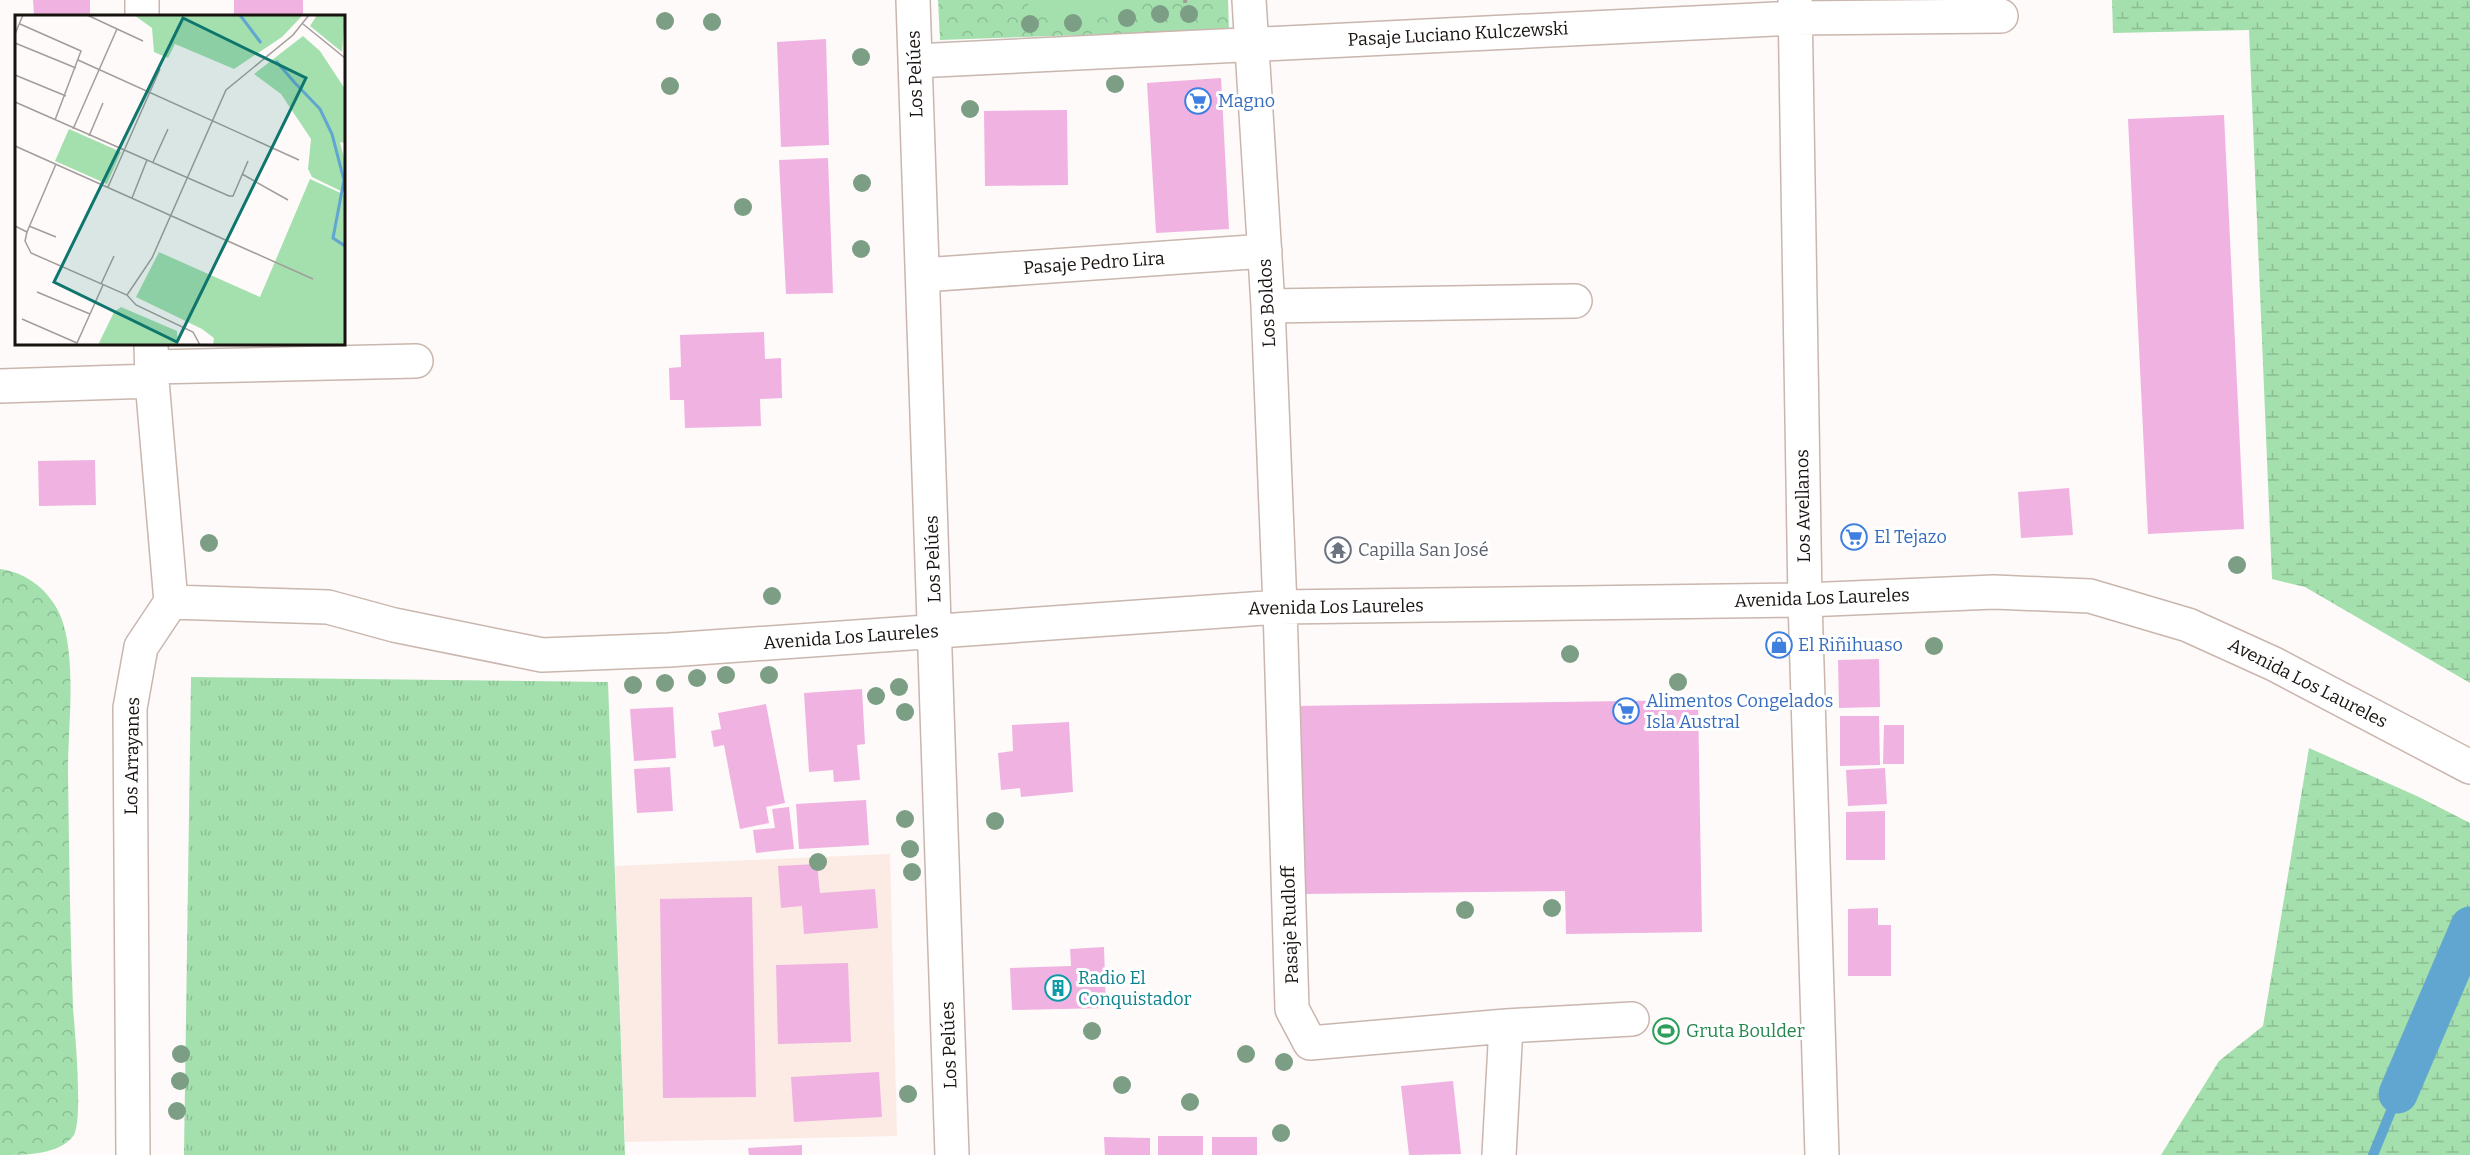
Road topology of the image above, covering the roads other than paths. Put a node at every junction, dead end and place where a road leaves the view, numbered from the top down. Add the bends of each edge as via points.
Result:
1 (913, 0) edge
2 (1249, 0) edge
3 (1795, 9) edge
4 (2001, 16) dead end
5 (1251, 44) junction
6 (915, 61) junction
7 (1265, 250) junction
8 (923, 275) junction
9 (1575, 301) dead end
10 (1268, 306) junction
11 (416, 361) dead end
12 (152, 364) edge
13 (0, 386) edge
14 (1805, 600) junction
15 (171, 602) junction
16 (1280, 607) junction
17 (936, 631) junction
18 (2470, 767) edge
19 (1632, 1018) dead end
20 (1506, 1026) junction
21 (133, 1155) edge
22 (952, 1155) edge
23 (1499, 1155) edge
24 (1822, 1155) edge

1 - 6 street, Los Pelúes
2 - 5 street, Los Boldos
3 - 4 street, Pasaje Luciano Kulczewski
3 - 5 street, Pasaje Luciano Kulczewski
3 - 14 street, Los Avellanos
5 - 6 street, Pasaje Luciano Kulczewski
5 - 7 street, Los Boldos
6 - 8 street, Los Pelúes
7 - 8 street, Pasaje Pedro Lira
7 - 10 street, Los Boldos
8 - 17 street, Los Pelúes
9 - 10 street
10 - 16 street, Los Boldos
11 - 12 street
12 - 13 street
12 - 15 street
14 - 16 street, Avenida Los Laureles
14 - 18 street, Avenida Los Laureles via 1994,592 2090,596 2188,625 2274,664
14 - 24 street, Los Avellanos
15 - 17 street, Avenida Los Laureles via 328,607 394,625 542,655
15 - 21 street, Los Arrayanes via 141,647 130,708
16 - 17 street, Avenida Los Laureles
16 - 20 street, Pasaje Rudloff via 1292,1009 1310,1043
17 - 22 street, Los Pelúes
19 - 20 street, Pasaje Rudloff
20 - 23 street

